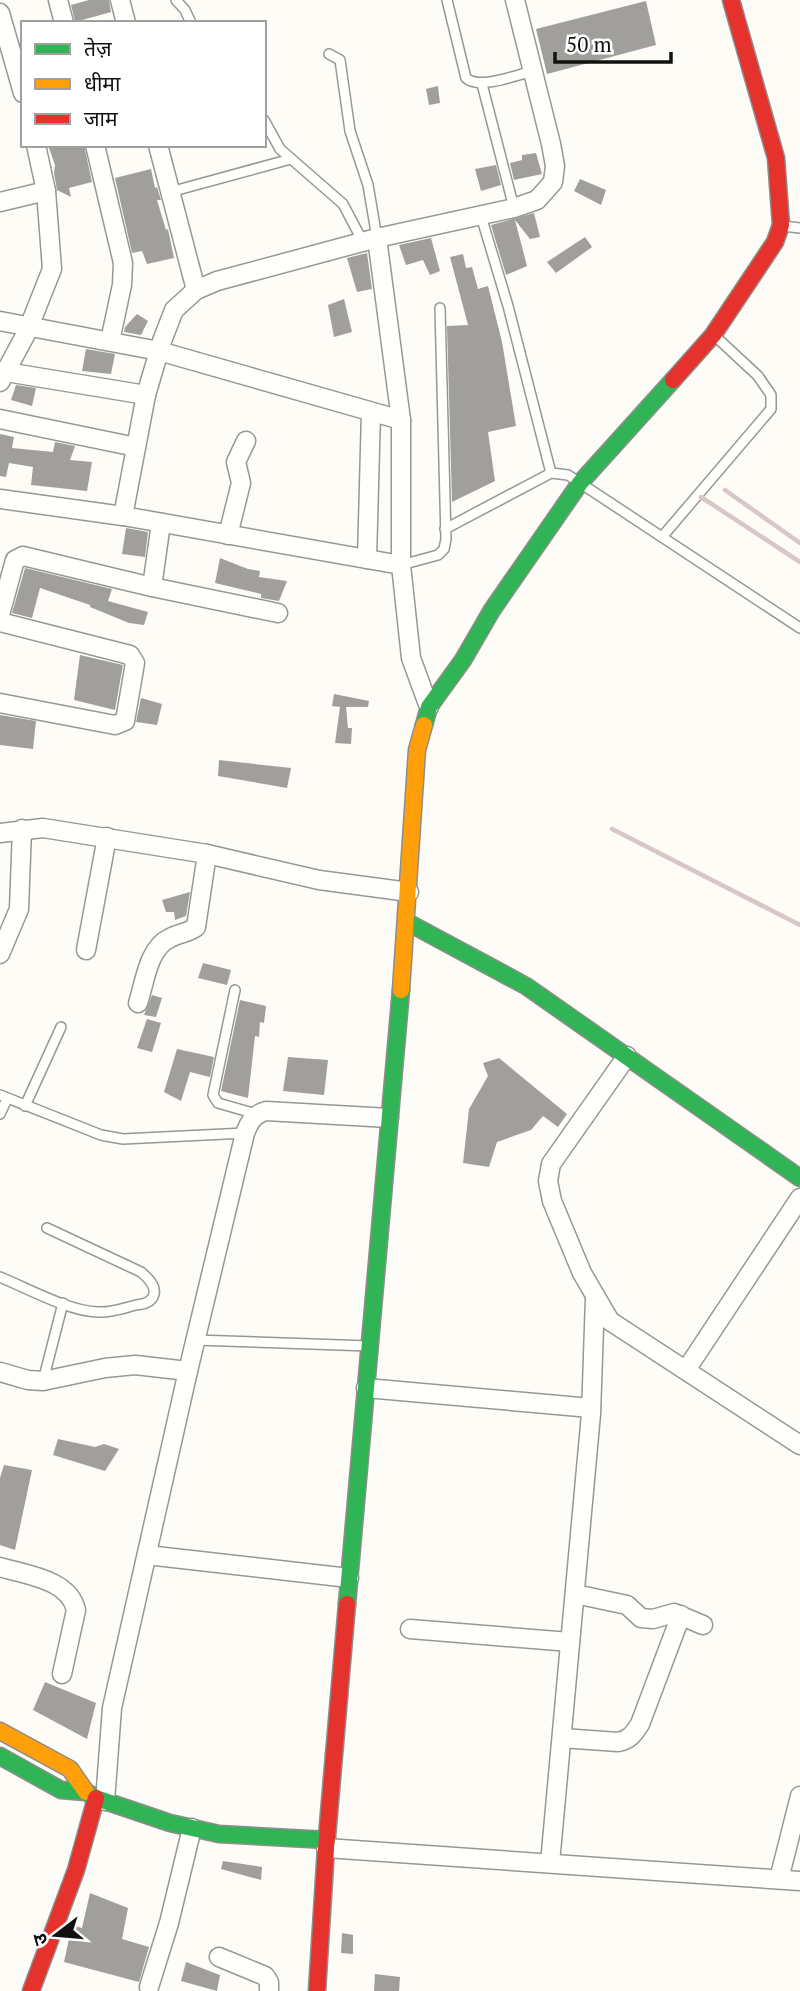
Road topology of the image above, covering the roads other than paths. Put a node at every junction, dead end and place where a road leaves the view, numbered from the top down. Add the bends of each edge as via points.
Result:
1 (58, 0) edge
2 (120, 0) edge
3 (176, 0) edge
4 (447, 0) edge
5 (515, 0) edge
6 (731, 0) edge
7 (0, 13) edge
8 (63, 21) edge
9 (125, 21) edge
10 (190, 21) edge
11 (5, 46) edge
12 (329, 54) dead end
13 (533, 71) junction
14 (481, 84) junction
15 (21, 88) edge
16 (266, 124) edge
17 (36, 147) edge
18 (95, 147) edge
19 (159, 147) edge
20 (291, 159) junction
21 (46, 191) junction
22 (170, 192) junction
23 (0, 202) edge
24 (514, 208) junction
25 (481, 216) junction
26 (781, 225) junction
27 (800, 228) edge
28 (370, 240) junction
29 (196, 290) junction
30 (440, 308) dead end
31 (0, 321) edge
32 (30, 326) junction
33 (713, 335) junction
34 (110, 341) junction
35 (159, 351) junction
36 (3, 377) edge
37 (146, 395) junction
38 (371, 412) junction
39 (0, 419) edge
40 (401, 421) junction
41 (246, 441) dead end
42 (136, 446) junction
43 (551, 473) junction
44 (580, 483) junction
45 (0, 499) edge
46 (123, 516) junction
47 (161, 523) junction
48 (445, 529) junction
49 (228, 535) junction
50 (662, 537) junction
51 (367, 559) junction
52 (401, 565) junction
53 (152, 587) junction
54 (278, 613) dead end
55 (0, 615) edge
56 (0, 622) edge
57 (800, 628) edge
58 (0, 703) edge
59 (429, 707) junction
60 (22, 829) junction
61 (0, 833) edge
62 (107, 838) junction
63 (207, 854) junction
64 (409, 892) junction
65 (407, 922) junction
66 (86, 950) dead end
67 (0, 954) edge
68 (235, 990) dead end
69 (138, 1003) dead end
70 (61, 1027) dead end
71 (626, 1056) junction
72 (3, 1097) edge
73 (25, 1106) junction
74 (0, 1114) edge
75 (256, 1114) junction
76 (390, 1118) junction
77 (245, 1133) junction
78 (800, 1178) edge
79 (800, 1198) edge
80 (47, 1228) dead end
81 (0, 1277) edge
82 (595, 1298) junction
83 (63, 1303) junction
84 (195, 1340) junction
85 (370, 1346) junction
86 (686, 1370) junction
87 (188, 1371) junction
88 (0, 1372) edge
89 (43, 1381) junction
90 (366, 1388) junction
91 (591, 1408) junction
92 (800, 1445) edge
93 (147, 1555) junction
94 (0, 1567) edge
95 (349, 1578) junction
96 (575, 1594) junction
97 (681, 1615) junction
98 (703, 1625) dead end
99 (410, 1629) dead end
100 (570, 1643) junction
101 (62, 1674) dead end
102 (0, 1731) edge
103 (562, 1738) junction
104 (0, 1756) edge
105 (95, 1797) junction
106 (800, 1797) edge
107 (192, 1828) junction
108 (326, 1844) junction
109 (550, 1863) junction
110 (779, 1879) junction
111 (800, 1881) edge
112 (219, 1957) dead end
113 (149, 1987) dead end
114 (31, 1991) edge
115 (268, 1991) edge
116 (317, 1991) edge

1 - 8 street
2 - 9 street
3 - 10 lane
4 - 14 lane via 466,78
5 - 13 street
6 - 26 main road via 776,158
7 - 11 street
11 - 15 street
12 - 28 lane via 341,61 350,131 368,185
13 - 14 lane
13 - 24 street via 553,155 554,182 537,200
14 - 24 lane
16 - 20 lane
17 - 21 street
18 - 34 street via 123,263
19 - 22 street
20 - 22 lane
20 - 28 lane via 343,204
21 - 23 street
21 - 32 street via 52,269
22 - 29 street
24 - 25 street
25 - 28 street
25 - 43 lane
26 - 27 lane
26 - 33 main road via 775,242
28 - 29 street
28 - 40 street
29 - 35 street via 174,310
30 - 48 lane
31 - 32 street
32 - 34 street
32 - 36 street
33 - 44 main road
33 - 50 lane via 758,376 771,395 771,409
34 - 35 street
35 - 37 street
35 - 38 street
36 - 37 street
37 - 42 street
38 - 40 street
38 - 51 street
39 - 42 street
40 - 52 street
41 - 49 street via 236,462 241,483
42 - 46 street
43 - 44 lane via 568,475
43 - 48 lane
44 - 50 lane
44 - 59 main road
45 - 46 street
46 - 47 street
47 - 49 street
47 - 53 street
48 - 52 lane via 444,549 438,555
49 - 51 street
50 - 57 lane
51 - 52 street
52 - 59 street via 411,657
53 - 54 street
53 - 55 street via 23,556 15,560
56 - 58 street via 130,654 135,663 121,724
59 - 64 main road via 417,750
60 - 61 street
60 - 62 street
60 - 67 street via 19,909
62 - 63 street
62 - 66 street
63 - 64 street via 319,880
63 - 69 street via 198,924 158,947
64 - 65 main road
65 - 71 main road via 526,986
65 - 76 main road
68 - 75 lane via 213,1095 218,1103
70 - 73 lane
71 - 78 main road
71 - 82 street via 561,1146 549,1172 552,1202
72 - 73 lane
72 - 74 lane
73 - 77 lane via 123,1139
75 - 76 street
75 - 77 street
76 - 85 main road
77 - 84 street
79 - 86 street
80 - 83 lane via 141,1272 154,1292 146,1303 109,1312
81 - 83 lane
82 - 86 street via 610,1321
82 - 91 street
83 - 89 lane
84 - 85 lane
84 - 87 street
85 - 90 main road
86 - 92 street
87 - 89 street via 135,1365
87 - 93 street
88 - 89 street
90 - 91 street
90 - 95 main road
91 - 96 street
93 - 95 street
93 - 105 street
94 - 101 street via 60,1586 74,1601
95 - 108 main road
96 - 97 street via 626,1605 646,1619
96 - 100 street
97 - 98 street
97 - 103 street via 633,1735 618,1742
99 - 100 street
100 - 103 street
102 - 105 main road via 70,1769
103 - 109 street
104 - 105 main road via 61,1790
105 - 107 main road
105 - 114 main road via 76,1870
106 - 110 street
107 - 108 main road
107 - 113 street
108 - 109 street
108 - 116 main road
109 - 110 street
110 - 111 street
112 - 115 street via 265,1976

